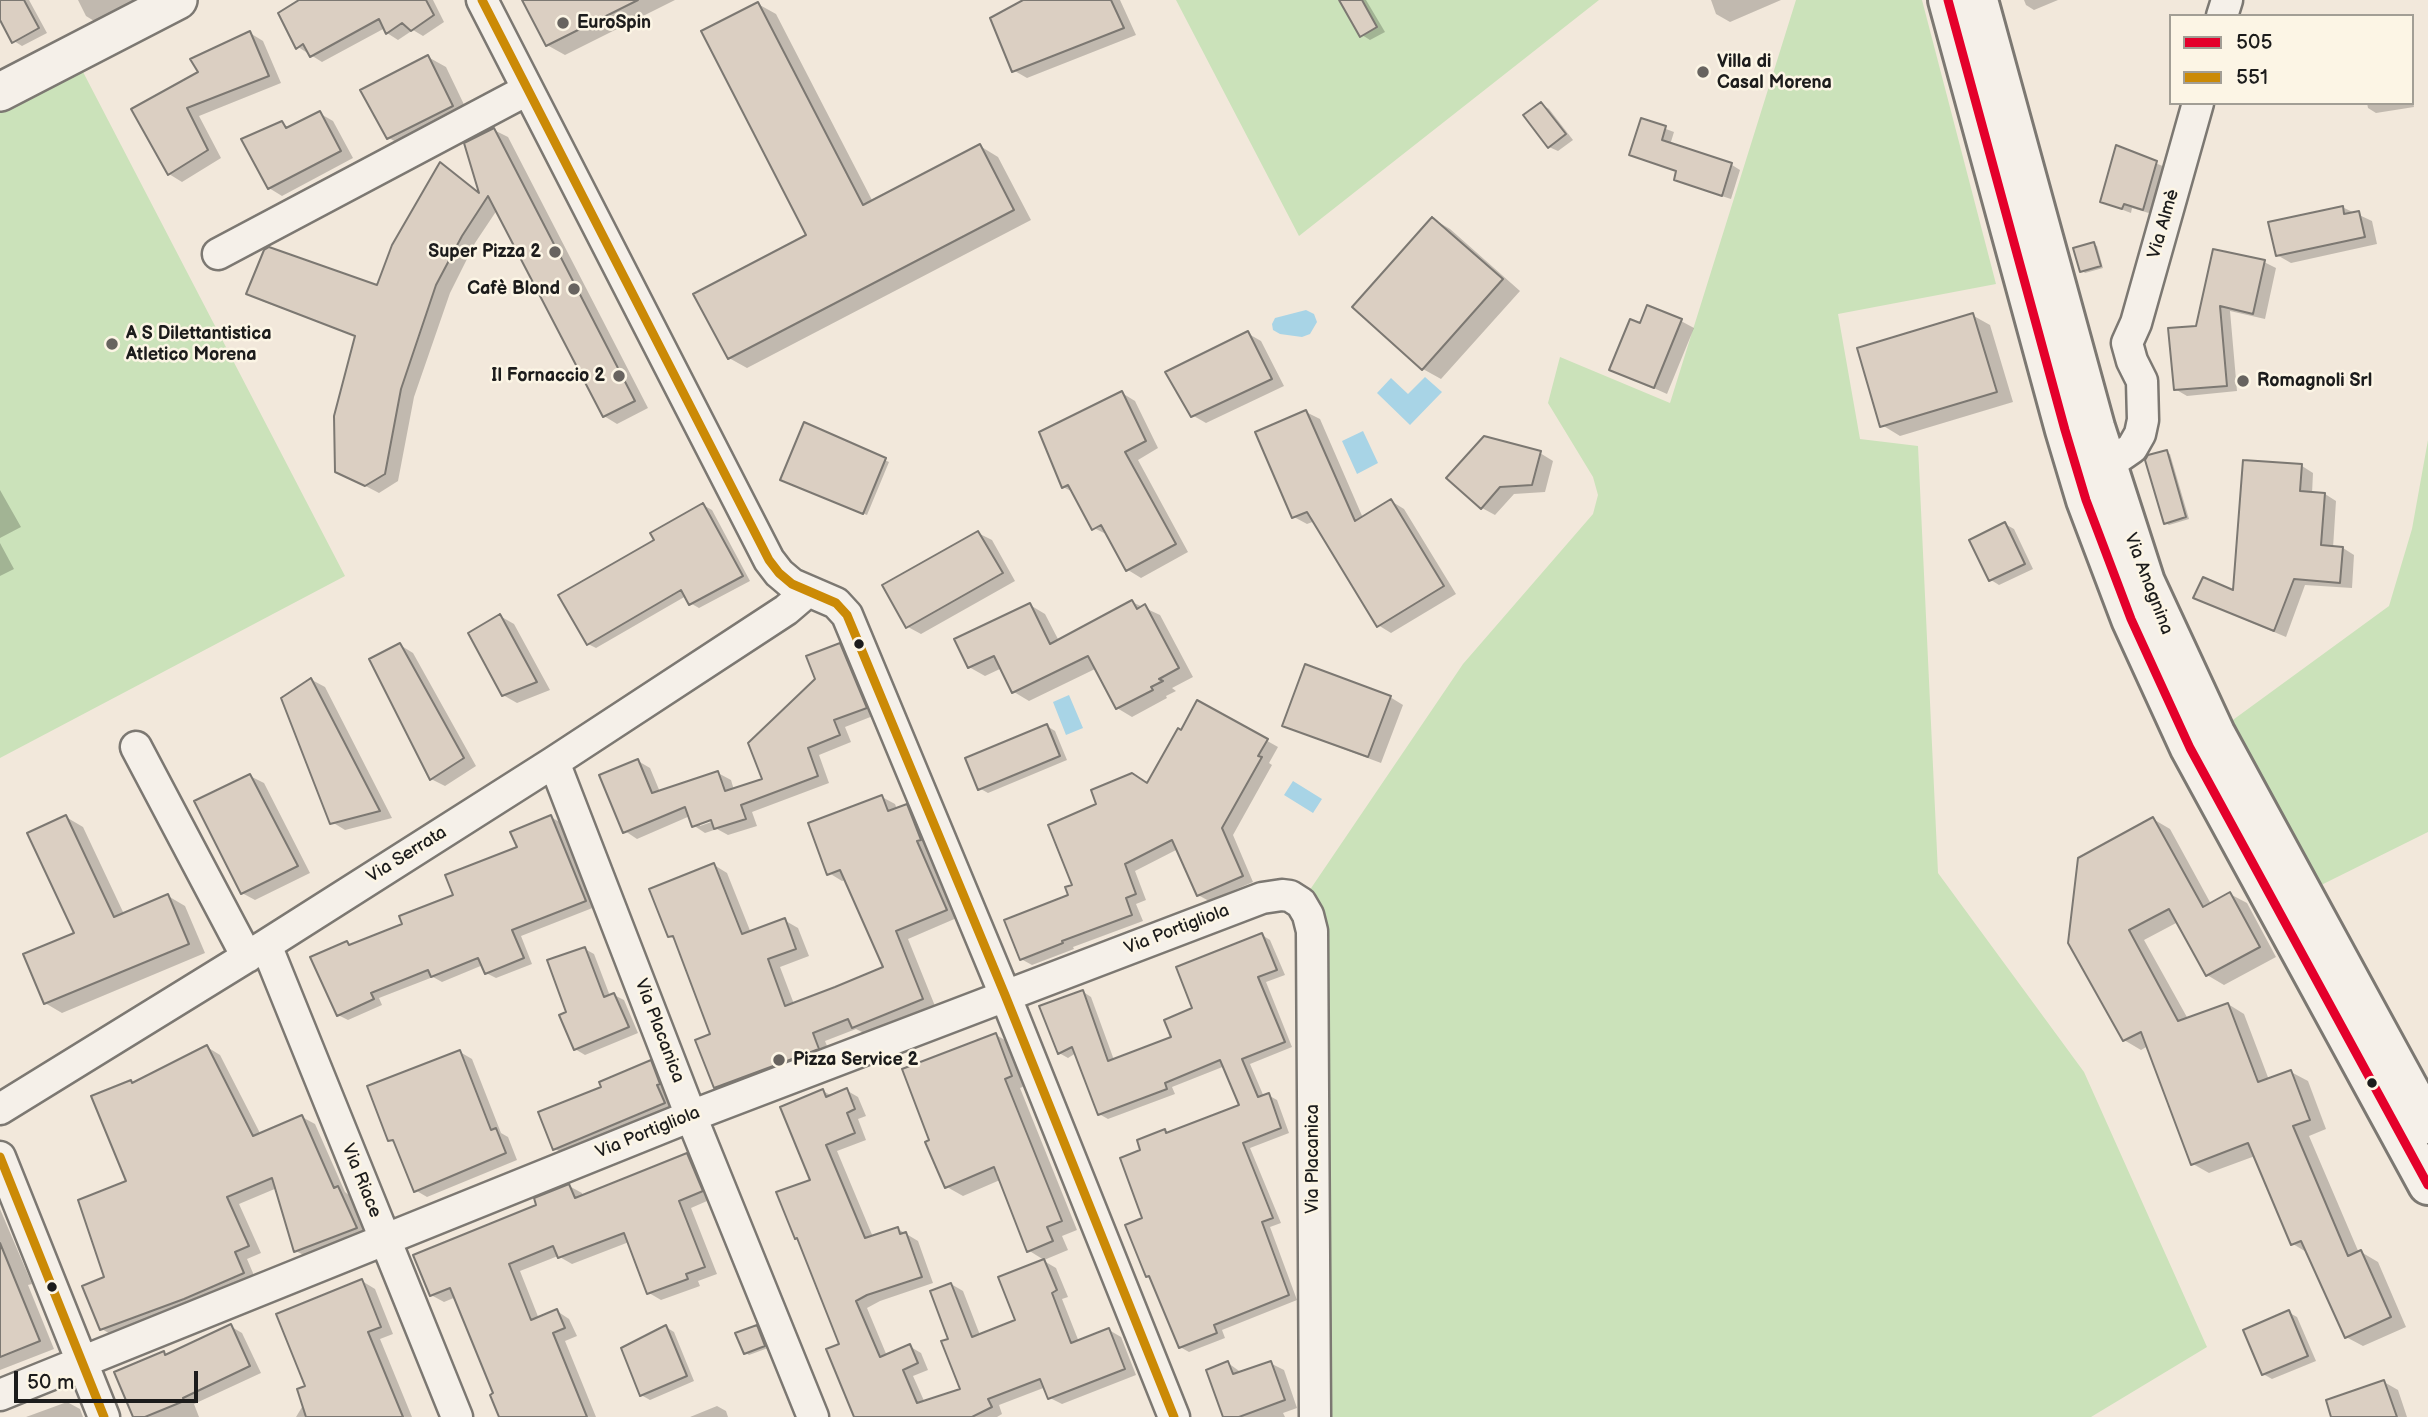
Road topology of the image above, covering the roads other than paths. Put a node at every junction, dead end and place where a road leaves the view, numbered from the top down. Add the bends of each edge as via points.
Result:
1 (178, 0) edge
2 (482, 0) edge
3 (1948, 0) edge
4 (1978, 0) edge
5 (527, 90) junction
6 (0, 92) edge
7 (2197, 105) edge
8 (218, 254) dead end
9 (2106, 466) junction
10 (807, 593) junction
11 (136, 747) dead end
12 (554, 762) junction
13 (1301, 903) joint
14 (257, 951) junction
15 (1005, 995) junction
16 (0, 1109) edge
17 (691, 1116) junction
18 (2428, 1124) edge
19 (0, 1157) edge
20 (2428, 1185) edge
21 (384, 1238) junction
22 (83, 1362) junction
23 (0, 1395) edge
24 (104, 1417) edge
25 (457, 1417) edge
26 (813, 1417) edge
27 (1174, 1417) edge
28 (1315, 1417) edge

1 - 6 street
2 - 5 street
3 - 20 main road, Via Anagnina via 2065,430 2131,620 2190,748
4 - 9 main road, Via Anagnina
5 - 8 street
5 - 10 street via 769,560 785,579
7 - 9 street, Via Almè via 2127,343 2142,381 2142,425 2132,448
9 - 18 main road, Via Anagnina via 2145,582 2203,709
10 - 12 street, Via Serrata
10 - 15 street via 836,603 847,615
11 - 14 street, Via Riace
12 - 14 street, Via Serrata
12 - 17 street, Via Placanica
13 - 15 street, Via Portigliola via 1290,896 1262,898
13 - 28 street, Via Placanica via 1312,930
14 - 16 street, Via Serrata
14 - 21 street, Via Riace
15 - 17 street, Via Portigliola
15 - 27 street
17 - 21 street, Via Portigliola
17 - 26 street, Via Placanica
19 - 22 street
21 - 22 street, Via Portigliola
21 - 25 street, Via Riace
22 - 23 street, Via Portigliola
22 - 24 street

